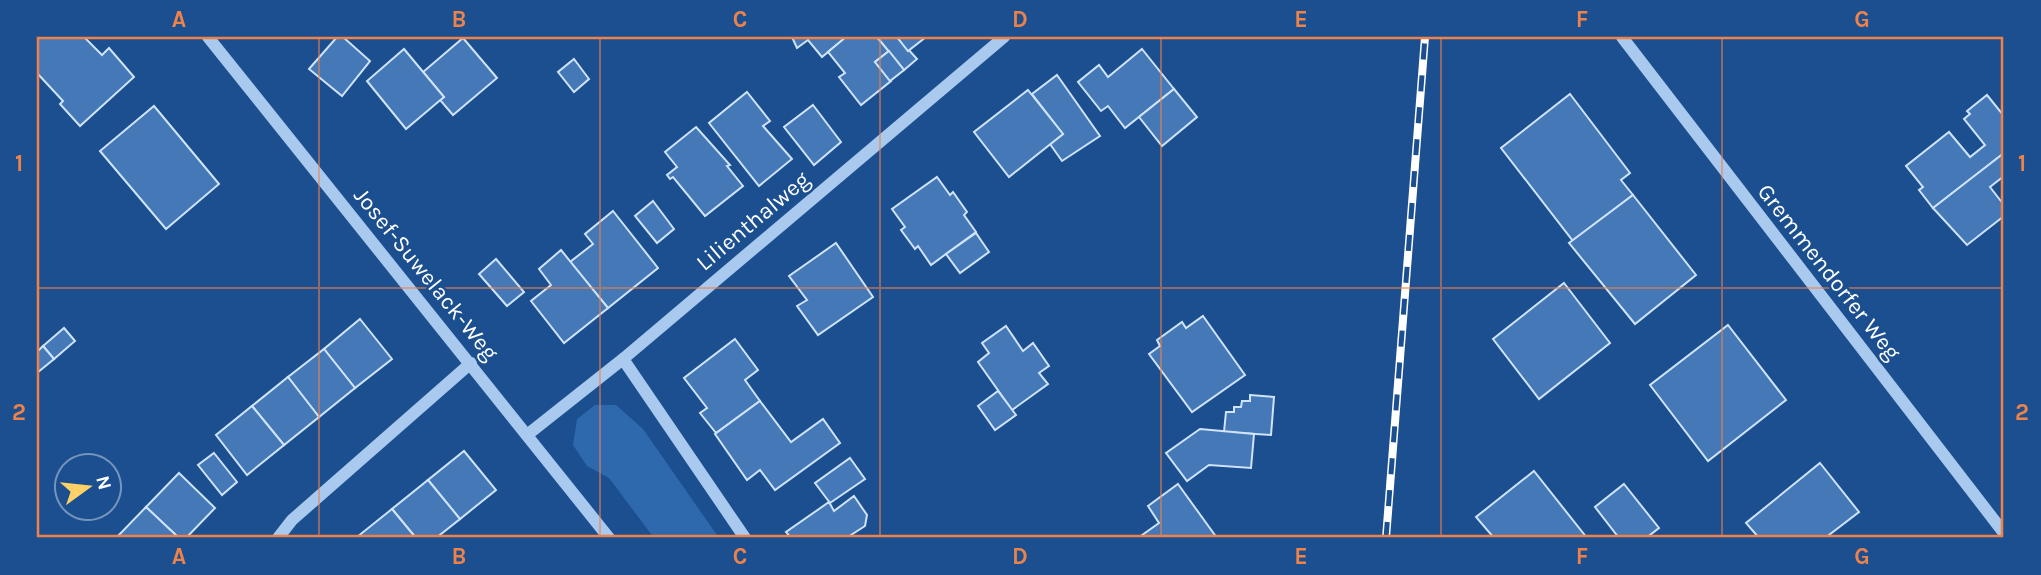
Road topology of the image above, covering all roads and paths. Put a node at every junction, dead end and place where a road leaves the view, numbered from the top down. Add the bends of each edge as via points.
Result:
1 (208, 37) edge
2 (1004, 37) edge
3 (1622, 37) edge
4 (623, 359) junction
5 (471, 363) junction
6 (527, 435) junction
7 (2004, 533) edge
8 (278, 538) edge
9 (609, 538) edge
10 (745, 538) edge

1 - 5 street, Josef-Suwelack-Weg
2 - 4 street, Lilienthalweg
3 - 7 street, Gremmendorfer Weg
4 - 6 street, Lilienthalweg
4 - 10 street
5 - 6 street, Josef-Suwelack-Weg
5 - 8 street via 292,520
6 - 9 street, Josef-Suwelack-Weg

